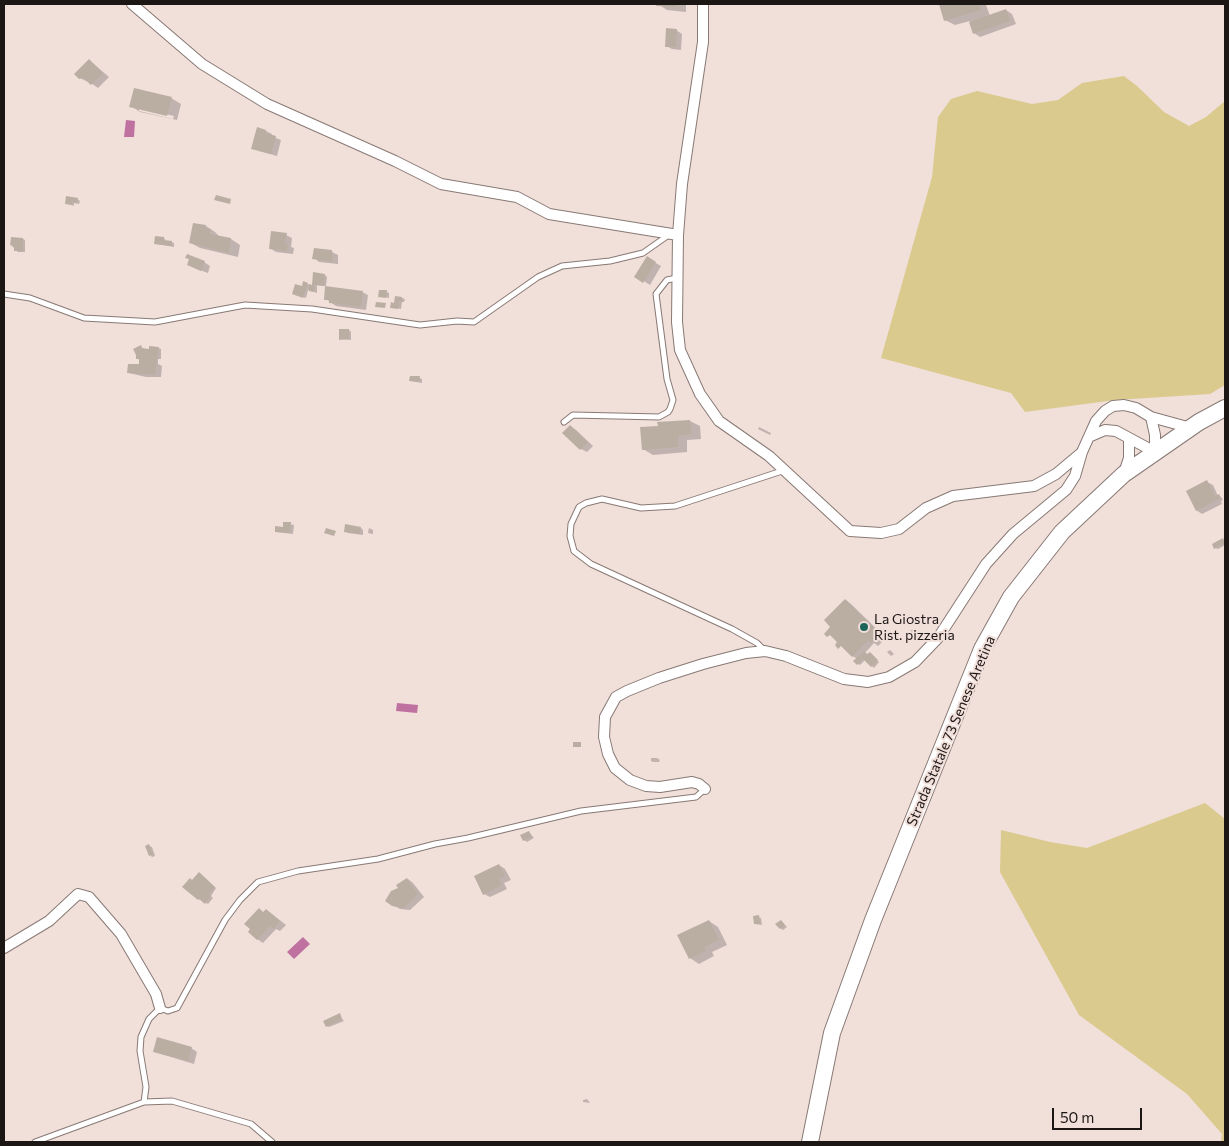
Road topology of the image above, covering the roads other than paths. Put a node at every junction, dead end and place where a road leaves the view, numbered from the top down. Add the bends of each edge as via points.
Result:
1 (132, 4) edge
2 (703, 4) edge
3 (674, 234) junction
4 (678, 278) junction
5 (4, 294) edge
6 (1225, 408) edge
7 (1151, 417) junction
8 (564, 422) dead end
9 (1191, 428) junction
10 (1090, 436) junction
11 (1128, 438) junction
12 (1082, 452) junction
13 (1155, 452) junction
14 (785, 470) junction
15 (1124, 474) junction
16 (765, 651) junction
17 (706, 789) joint
18 (4, 948) edge
19 (160, 1008) junction
20 (144, 1102) junction
21 (35, 1142) edge
22 (272, 1142) edge
23 (810, 1142) edge

1 - 3 street via 202,64 267,104 442,184 517,197 549,214
2 - 3 street via 702,42
3 - 4 street
3 - 5 lane via 643,253 554,269 474,322 420,325 312,309 245,305 155,322 84,318 30,298
4 - 8 lane via 667,280 656,294 672,400 668,412 659,417 573,415
4 - 14 street via 680,350 700,394 719,421
6 - 9 main road, Strada Statale 73 Senese Aretina
7 - 9 street
7 - 10 street via 1136,408 1113,406 1096,421
7 - 13 street
9 - 13 main road, Strada Statale 73 Senese Aretina
10 - 11 street via 1105,430 1116,431
10 - 12 street
11 - 13 street
11 - 15 street via 1129,458
12 - 14 street via 1056,474 1034,486 953,496 926,508 900,529 880,533 850,530
12 - 16 street via 1075,476 1066,490 1013,534 986,564 938,638 915,662 889,677 868,682 844,679
13 - 15 main road, Strada Statale 73 Senese Aretina
14 - 16 lane via 675,506 641,508 602,499 586,503 579,507 571,524 574,551 590,564 732,629
15 - 23 main road, Strada Statale 73 Senese Aretina via 1062,532 1012,597 982,649 873,920 832,1033
16 - 17 street via 703,664 643,684 616,697 605,717 604,737 608,754 615,768 630,780 660,787 692,782
17 - 19 lane via 696,797 581,812 378,859 298,871 258,882 225,920 177,1008 168,1011
18 - 19 street via 49,921 78,894 89,897 121,934 156,994
19 - 20 lane via 149,1019 140,1037 146,1087
20 - 21 lane
20 - 22 lane via 172,1101 251,1124

